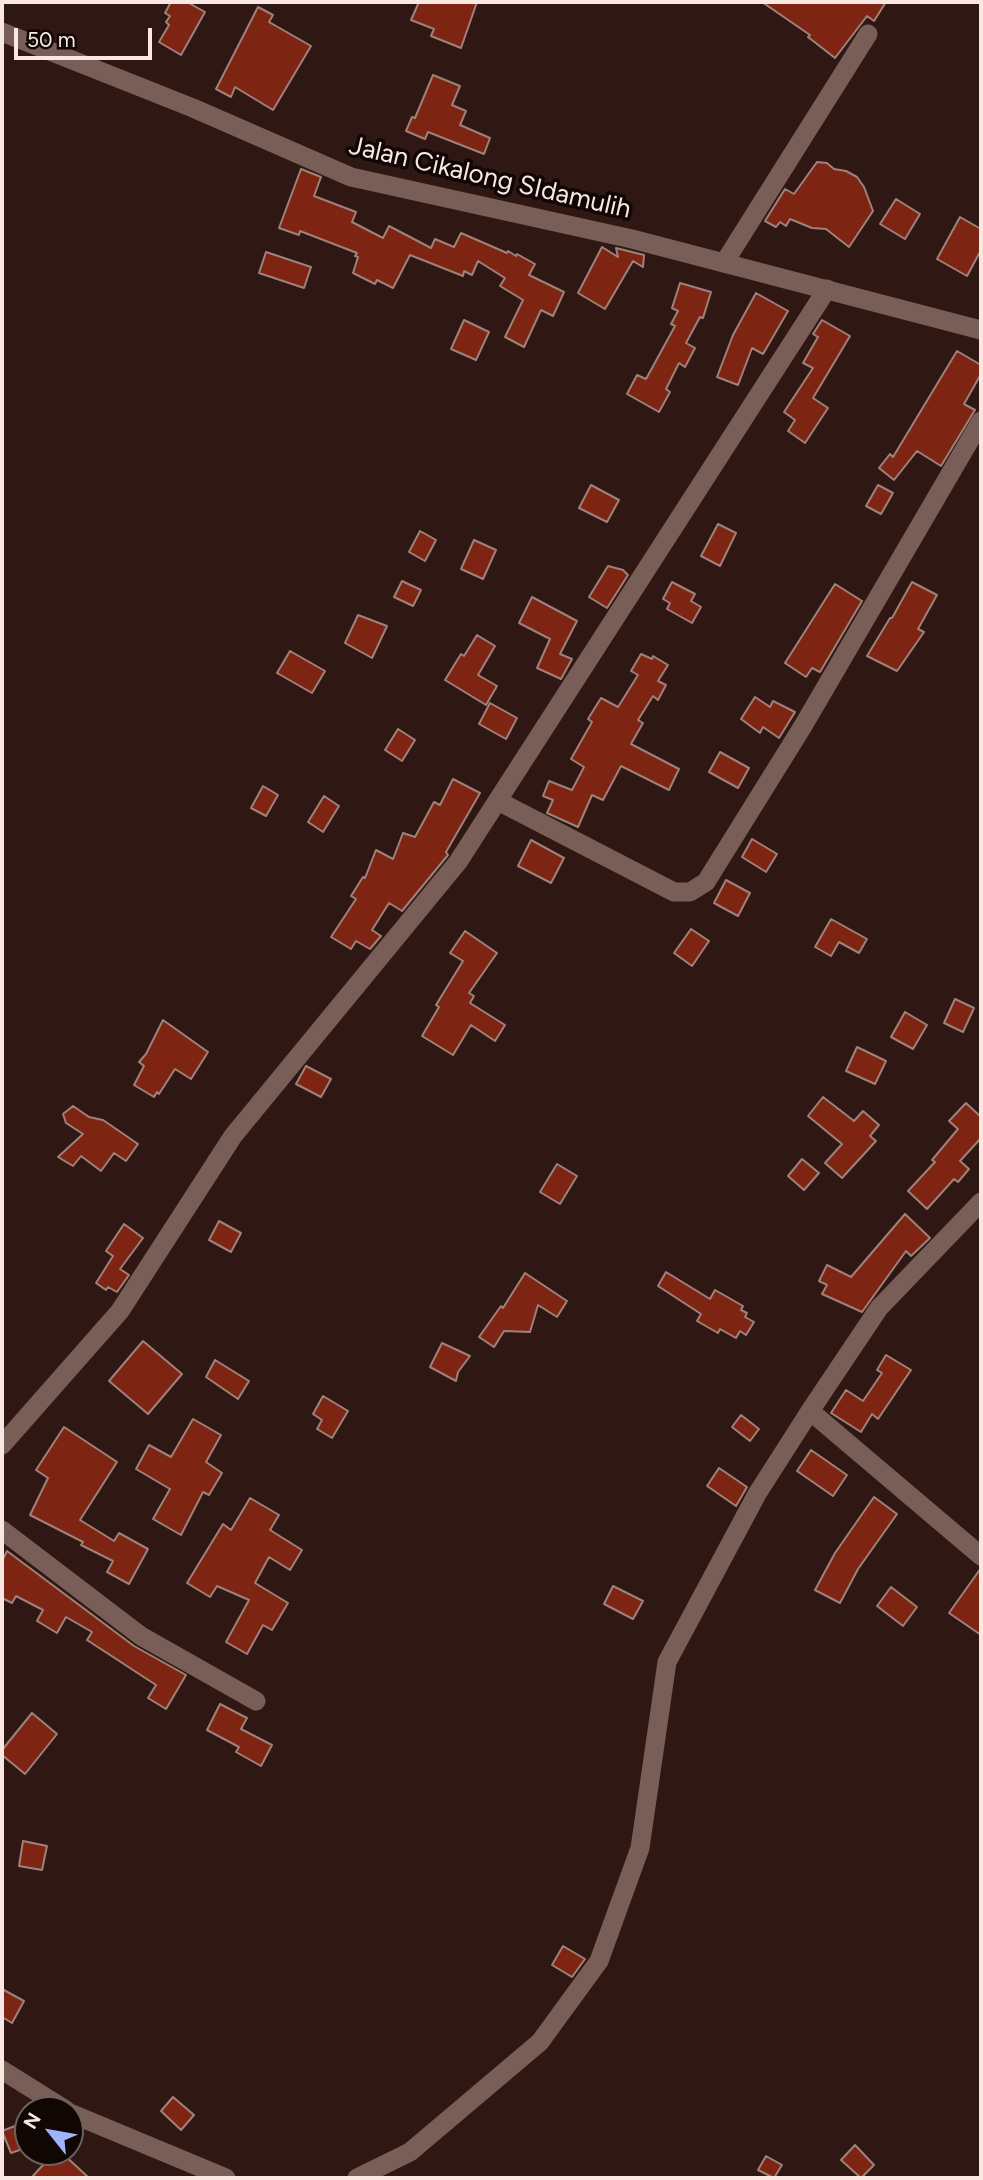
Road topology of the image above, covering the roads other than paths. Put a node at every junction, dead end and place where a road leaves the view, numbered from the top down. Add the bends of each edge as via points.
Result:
1 (2, 32) edge
2 (868, 34) dead end
3 (724, 263) junction
4 (827, 289) junction
5 (981, 330) edge
6 (981, 421) edge
7 (498, 801) junction
8 (981, 1202) edge
9 (810, 1411) junction
10 (2, 1445) edge
11 (2, 1530) edge
12 (981, 1556) edge
13 (256, 1701) dead end
14 (2, 2070) edge
15 (44, 2096) edge
16 (84, 2118) edge
17 (366, 2177) edge
18 (226, 2178) edge

1 - 3 street, Jalan Cikalong SIdamulih via 351,177
2 - 3 street
3 - 4 street, Jalan Cikalong SIdamulih
4 - 5 street, Jalan Cikalong SIdamulih
4 - 7 street
6 - 7 street via 706,882 690,892 674,892
7 - 10 street via 458,862 233,1136 120,1311
8 - 9 street via 879,1308
9 - 12 street
9 - 17 street via 757,1494 667,1662 640,1848 599,1961 540,2042 411,2152
11 - 13 street via 141,1636
14 - 15 street
16 - 18 street

